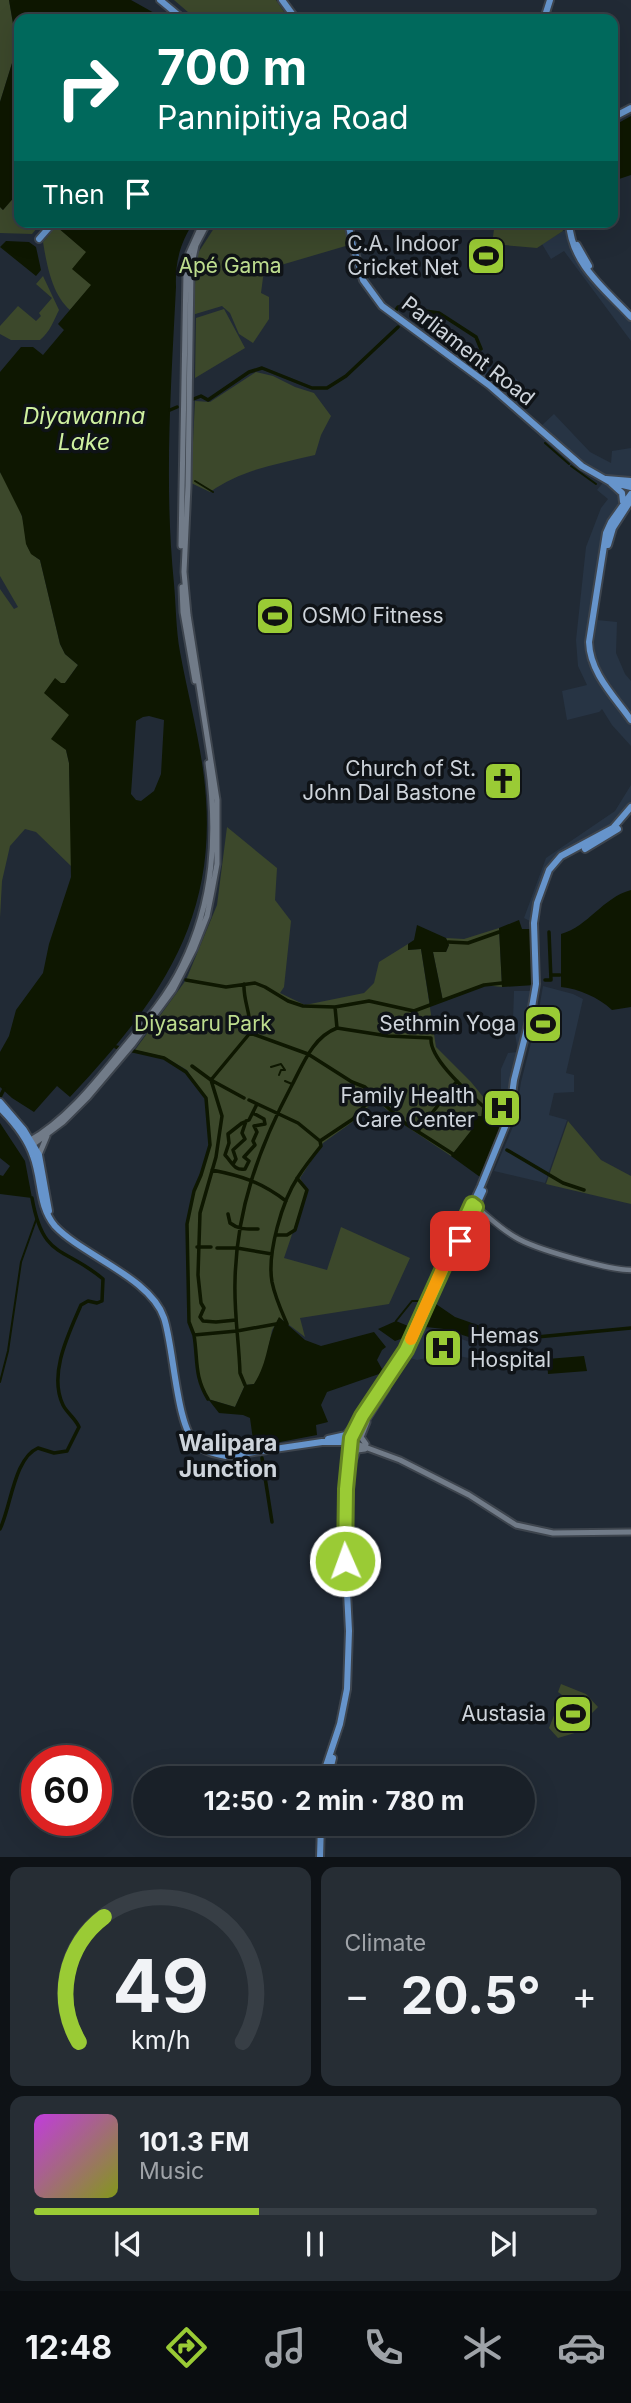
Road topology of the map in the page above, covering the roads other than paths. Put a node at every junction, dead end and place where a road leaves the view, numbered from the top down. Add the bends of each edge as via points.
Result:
1 (160, 0) edge
2 (177, 14) edge
3 (46, 228) edge
4 (203, 228) edge
5 (350, 228) edge
6 (570, 228) edge
7 (573, 228) edge
8 (38, 238) dead end
9 (631, 311) edge
10 (631, 317) edge
11 (607, 480) junction
12 (631, 481) edge
13 (631, 486) edge
14 (631, 494) edge
15 (631, 500) edge
16 (622, 504) junction
17 (631, 713) edge
18 (631, 720) edge
19 (631, 807) edge
20 (631, 815) edge
21 (0, 1102) edge
22 (0, 1108) edge
23 (7, 1112) junction
24 (24, 1130) junction
25 (44, 1135) junction
26 (30, 1143) junction
27 (39, 1155) junction
28 (474, 1205) junction
29 (51, 1220) junction
30 (631, 1270) edge
31 (370, 1412) junction
32 (360, 1419) junction
33 (352, 1442) junction
34 (316, 1443) junction
35 (379, 1451) junction
36 (351, 1467) junction
37 (347, 1475) junction
38 (631, 1532) edge
39 (326, 1766) edge
40 (330, 1766) edge
41 (323, 1836) edge
42 (322, 1857) edge

1 - 2 main road
3 - 8 main road
4 - 25 main road via 191,268 184,572 217,800 217,864 207,916 173,990 131,1043
5 - 11 main road, Parliament Road via 363,280 382,306 489,385 582,466
6 - 10 main road via 578,258
7 - 9 main road via 589,266
11 - 12 main road, Parliament Road
11 - 13 main road, Parliament Road
11 - 16 main road via 622,493
14 - 16 main road
15 - 17 main road via 607,547 594,642 599,667
16 - 18 main road via 606,533 590,652 595,668
19 - 28 main road via 613,828 555,861 545,879 534,923 536,984 509,1117
20 - 28 main road via 615,831 558,864 546,889 539,923 540,984 512,1121
21 - 23 main road
22 - 23 main road
23 - 24 main road
23 - 26 main road
24 - 25 main road
24 - 26 main road
25 - 26 main road
25 - 27 main road
26 - 27 main road
26 - 29 main road via 43,1205
27 - 29 main road
28 - 30 street via 525,1242
28 - 31 main road via 410,1351
28 - 32 main road via 406,1350
29 - 34 main road via 160,1308 170,1338 184,1424 196,1445 226,1456
31 - 33 main road
31 - 35 main road via 361,1440
32 - 33 main road
32 - 34 main road via 346,1435
33 - 34 main road
33 - 35 main road
33 - 36 main road
33 - 37 main road
34 - 37 main road via 343,1446
35 - 36 main road via 358,1449
35 - 38 main road via 468,1495 516,1525 553,1533
36 - 40 main road via 351,1690
37 - 39 main road via 347,1689
41 - 42 main road

